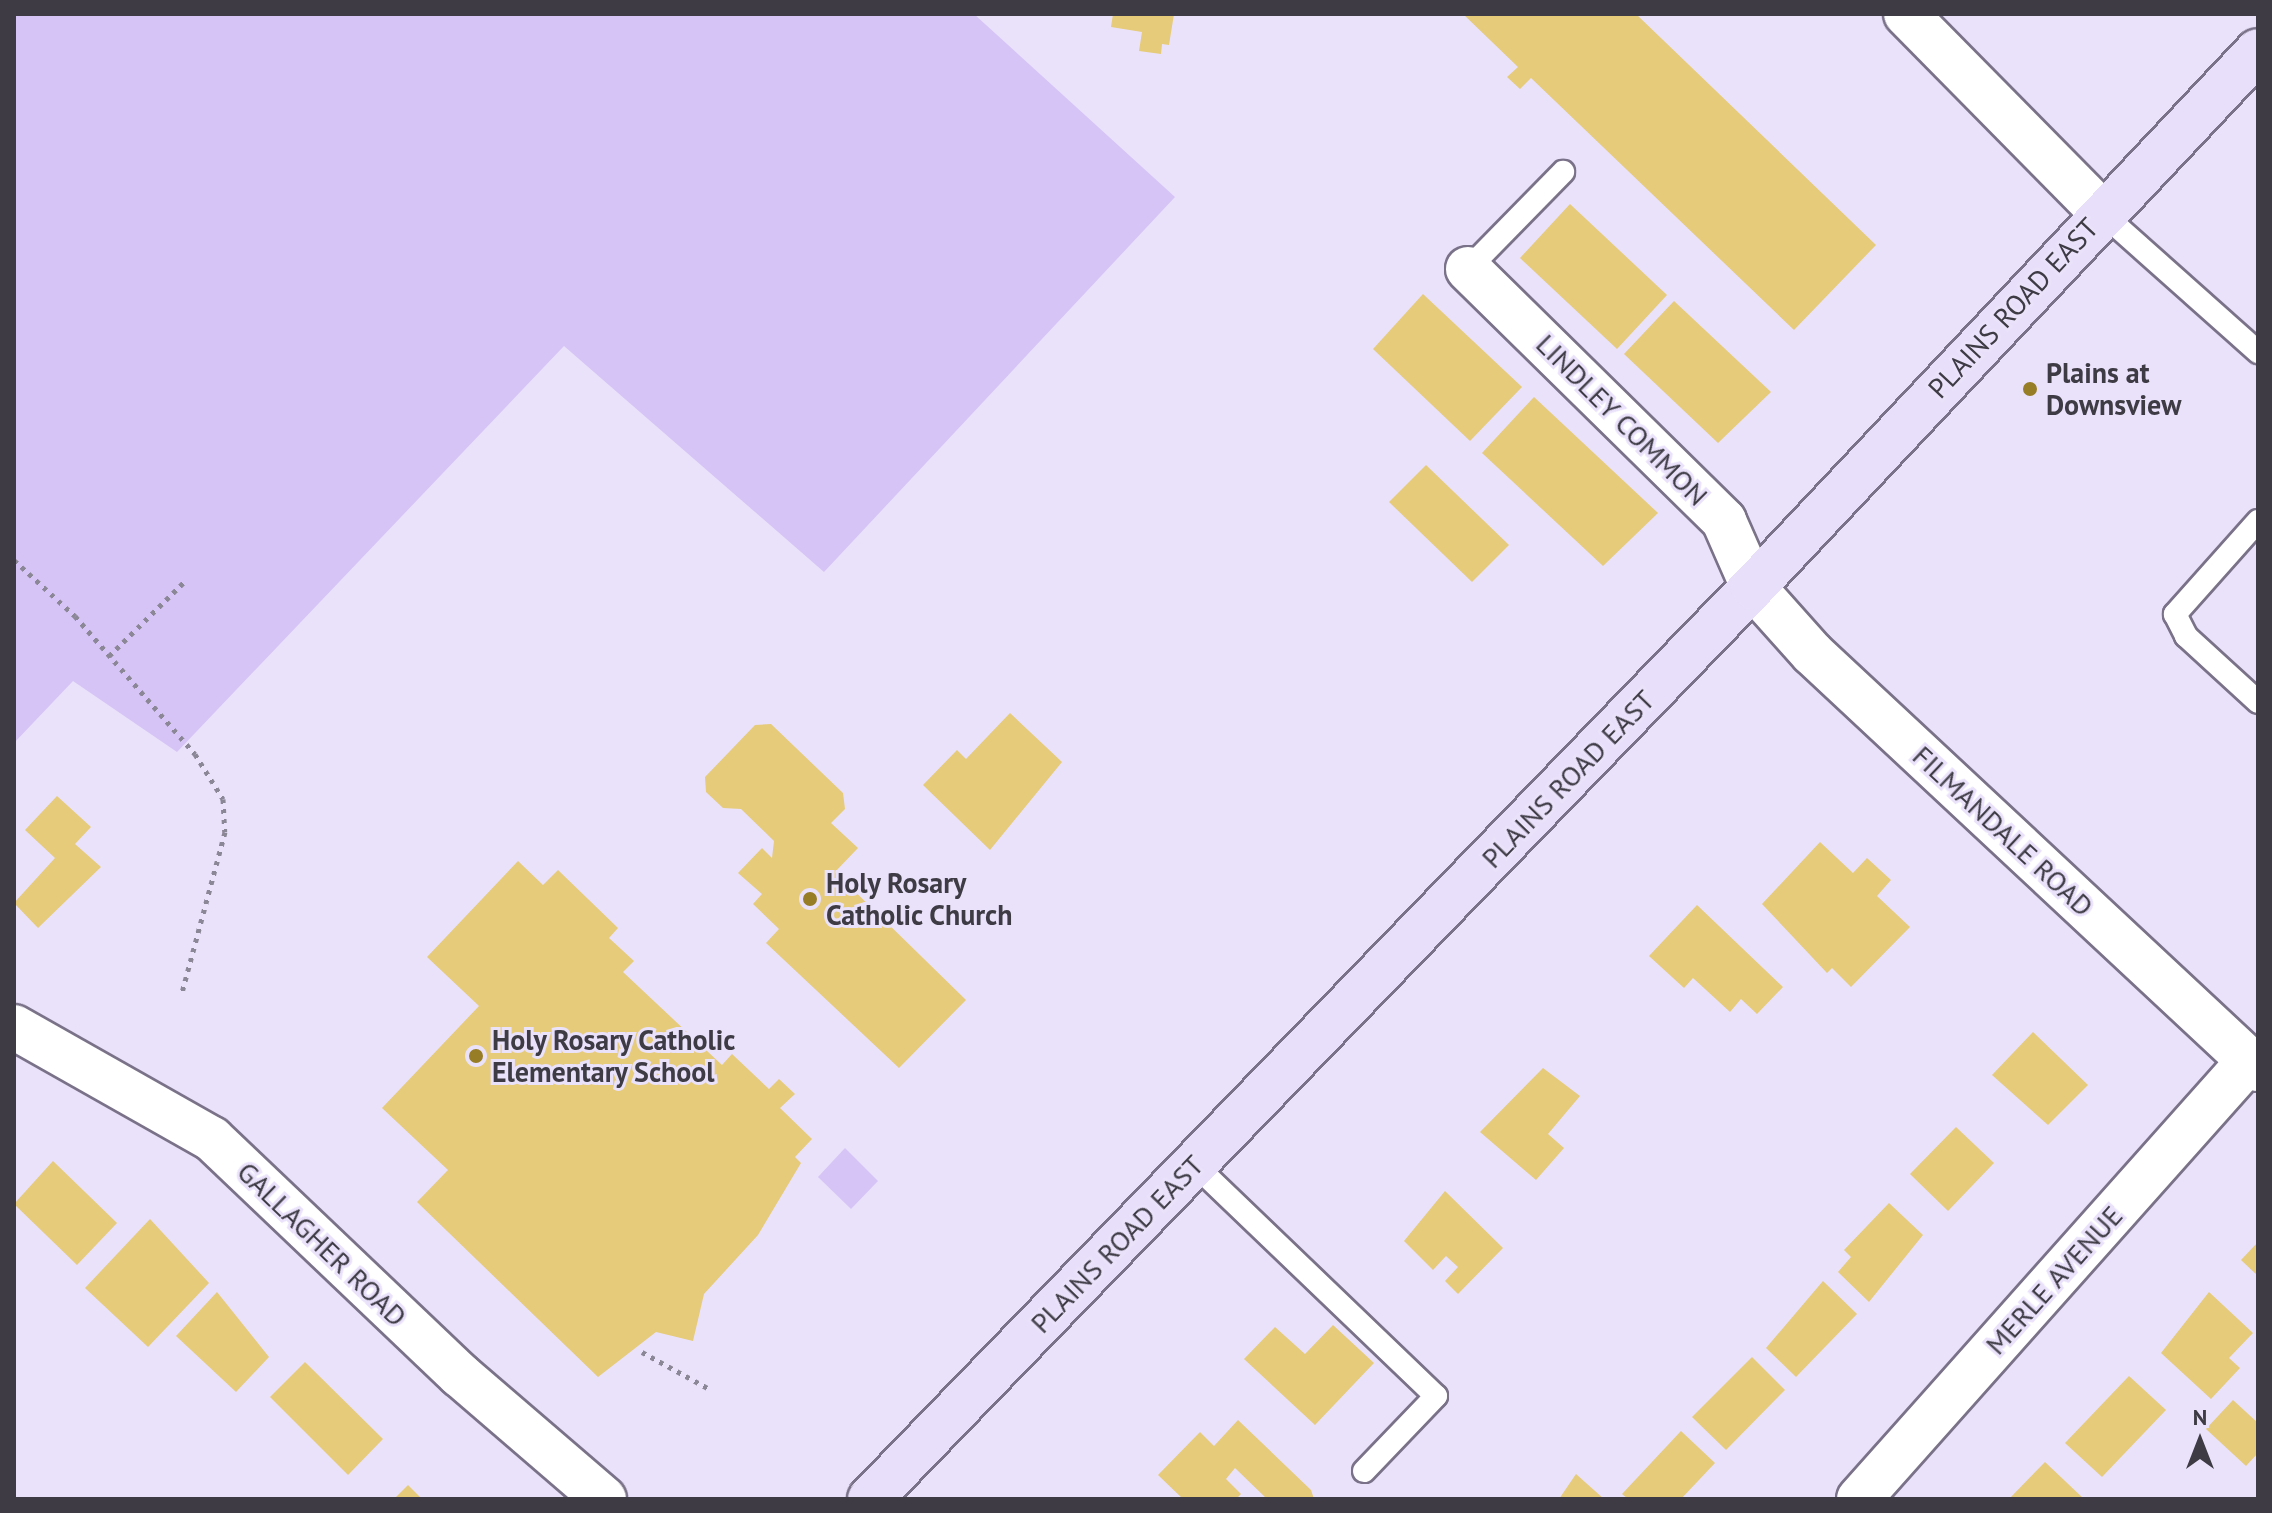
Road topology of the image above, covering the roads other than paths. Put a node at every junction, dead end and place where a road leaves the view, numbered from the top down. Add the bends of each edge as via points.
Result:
1 (1906, 14) edge
2 (2258, 51) edge
3 (1563, 172) dead end
4 (2102, 213) junction
5 (1468, 269) joint
6 (2258, 352) edge
7 (2258, 521) edge
8 (1753, 587) junction
9 (2258, 702) edge
10 (14, 1027) edge
11 (2254, 1065) edge
12 (1194, 1164) junction
13 (1364, 1471) dead end
14 (604, 1499) edge
15 (870, 1499) edge
16 (1859, 1499) edge

1 - 4 street
2 - 4 main road, PLAINS ROAD EAST
3 - 5 lane
4 - 6 lane
4 - 8 main road, PLAINS ROAD EAST
5 - 8 street, LINDLEY COMMON via 1724,521
7 - 9 lane via 2175,614 2186,636
8 - 11 street, FILMANDALE ROAD via 1812,653
8 - 12 main road, PLAINS ROAD EAST
10 - 14 street, GALLAGHER ROAD via 212,1139 460,1375
11 - 16 street, MERLE AVENUE
12 - 13 lane via 1436,1396
12 - 15 main road, PLAINS ROAD EAST

